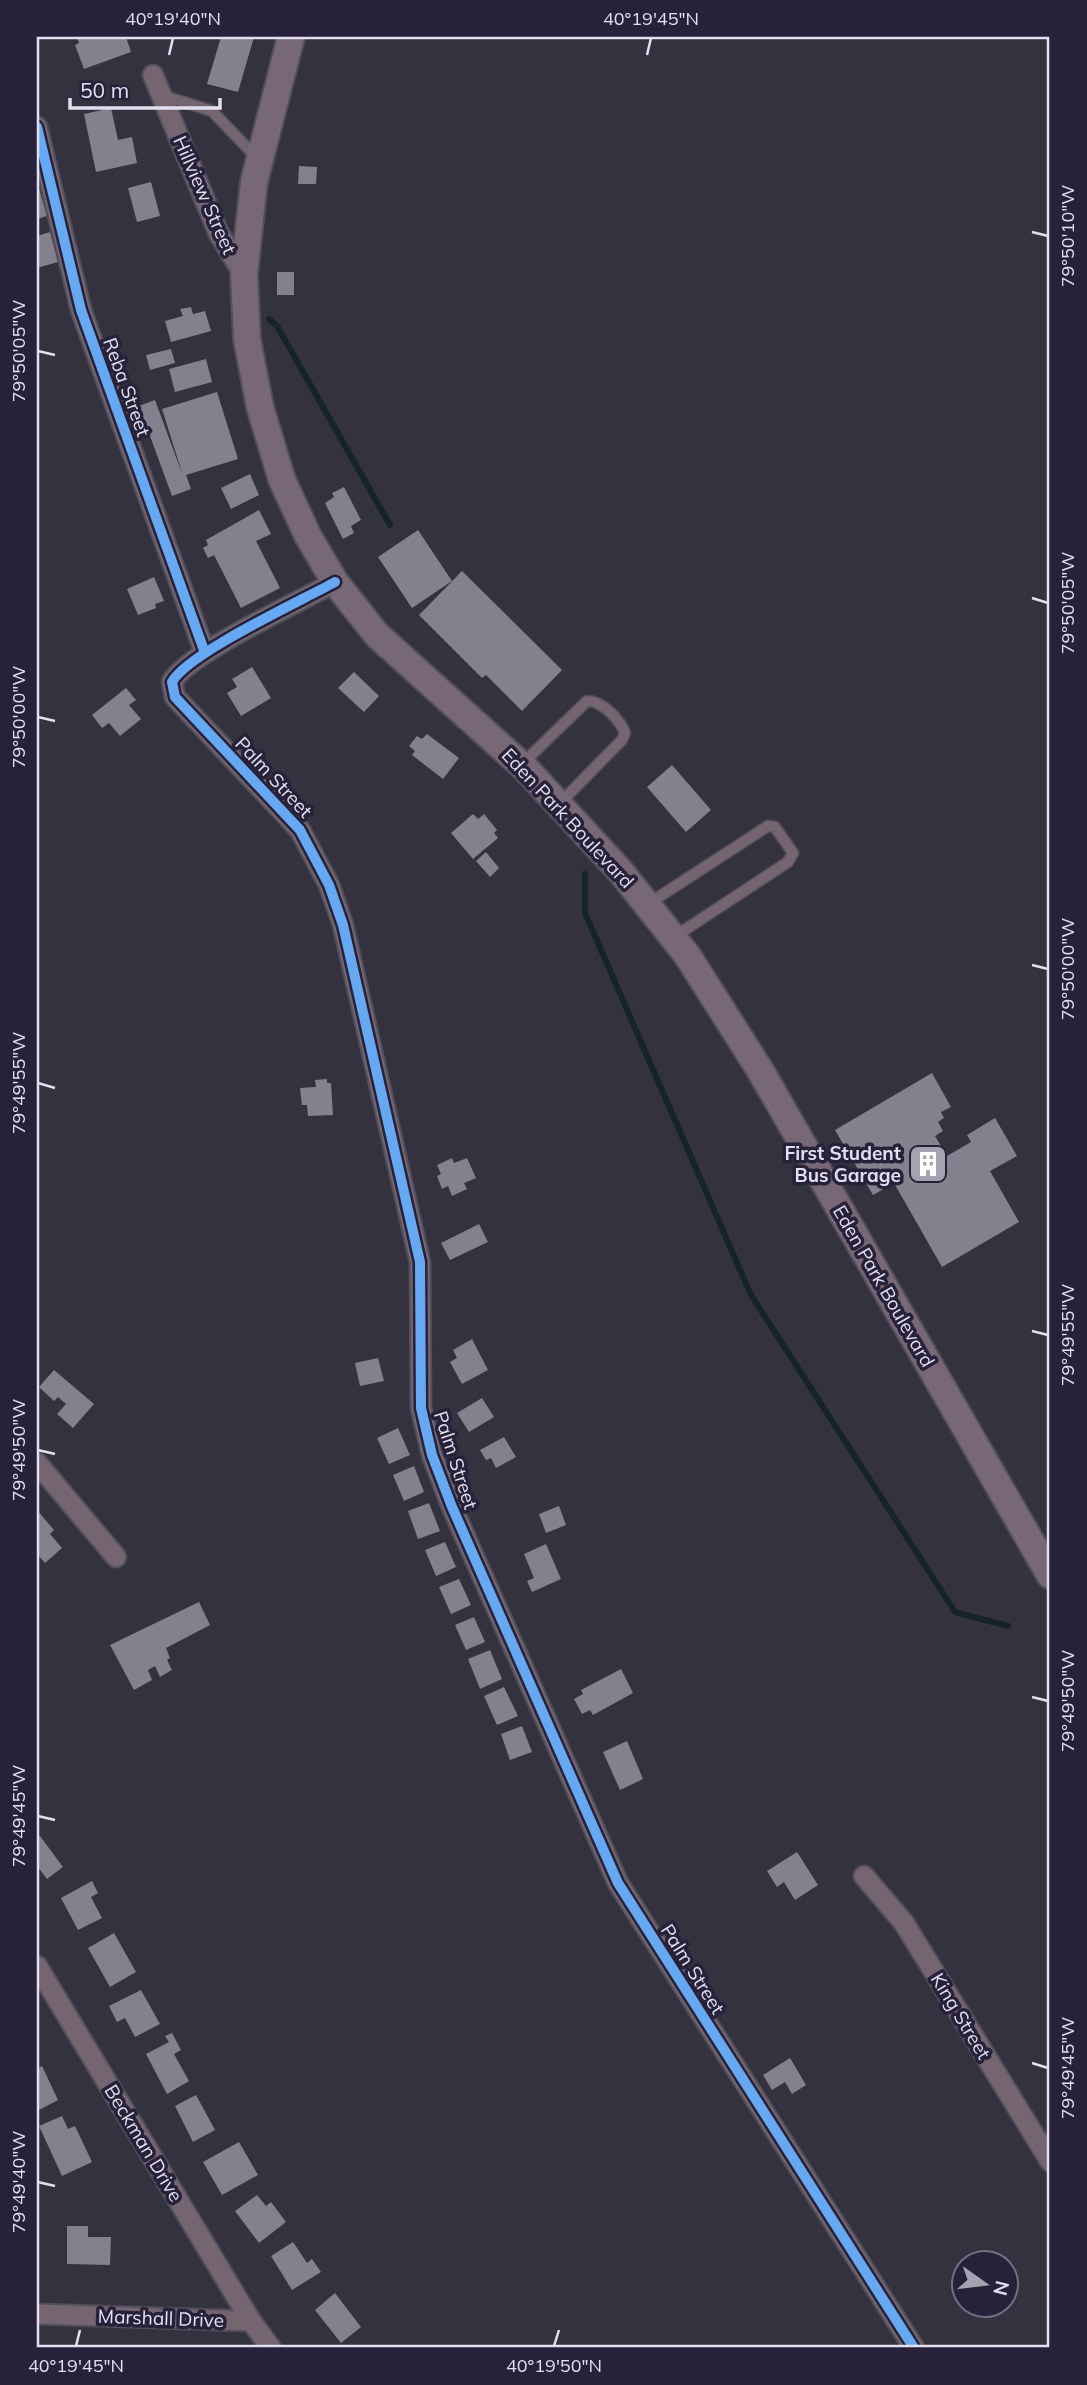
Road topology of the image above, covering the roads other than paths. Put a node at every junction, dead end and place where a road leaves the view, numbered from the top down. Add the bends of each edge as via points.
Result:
1 (291, 37) edge
2 (153, 75) dead end
3 (161, 95) junction
4 (37, 127) edge
5 (260, 161) junction
6 (244, 275) junction
7 (335, 582) junction
8 (205, 653) junction
9 (521, 765) junction
10 (558, 804) junction
11 (647, 904) junction
12 (673, 937) junction
13 (37, 1463) edge
14 (116, 1558) dead end
15 (1050, 1575) edge
16 (864, 1876) dead end
17 (37, 1966) edge
18 (1050, 2161) edge
19 (37, 2314) edge
20 (251, 2321) junction
21 (271, 2348) edge
22 (914, 2348) edge

1 - 5 main road, Eden Park Boulevard
2 - 3 street, Hillview Street
3 - 5 lane via 212,111
3 - 6 street, Hillview Street via 219,234
4 - 8 street, Reba Street via 81,310
5 - 6 main road, Eden Park Boulevard
6 - 7 main road, Eden Park Boulevard via 247,339 260,407 282,480
7 - 8 street, Palm Street
7 - 9 main road, Eden Park Boulevard via 377,635
8 - 22 street, Palm Street via 177,674 172,682 175,696 300,830 329,885 343,925 419,1262 421,1408 432,1455 452,1507 618,1883
9 - 10 main road, Eden Park Boulevard
9 - 10 lane via 587,701 605,708 622,725 622,740
10 - 11 main road, Eden Park Boulevard
11 - 12 main road, Eden Park Boulevard
11 - 12 lane via 768,826 775,827 793,853 788,862
12 - 15 main road, Eden Park Boulevard via 760,1070
13 - 14 street
16 - 18 street, King Street via 904,1923
17 - 20 street, Beckman Drive
19 - 20 street, Marshall Drive
20 - 21 street, Marshall Drive

